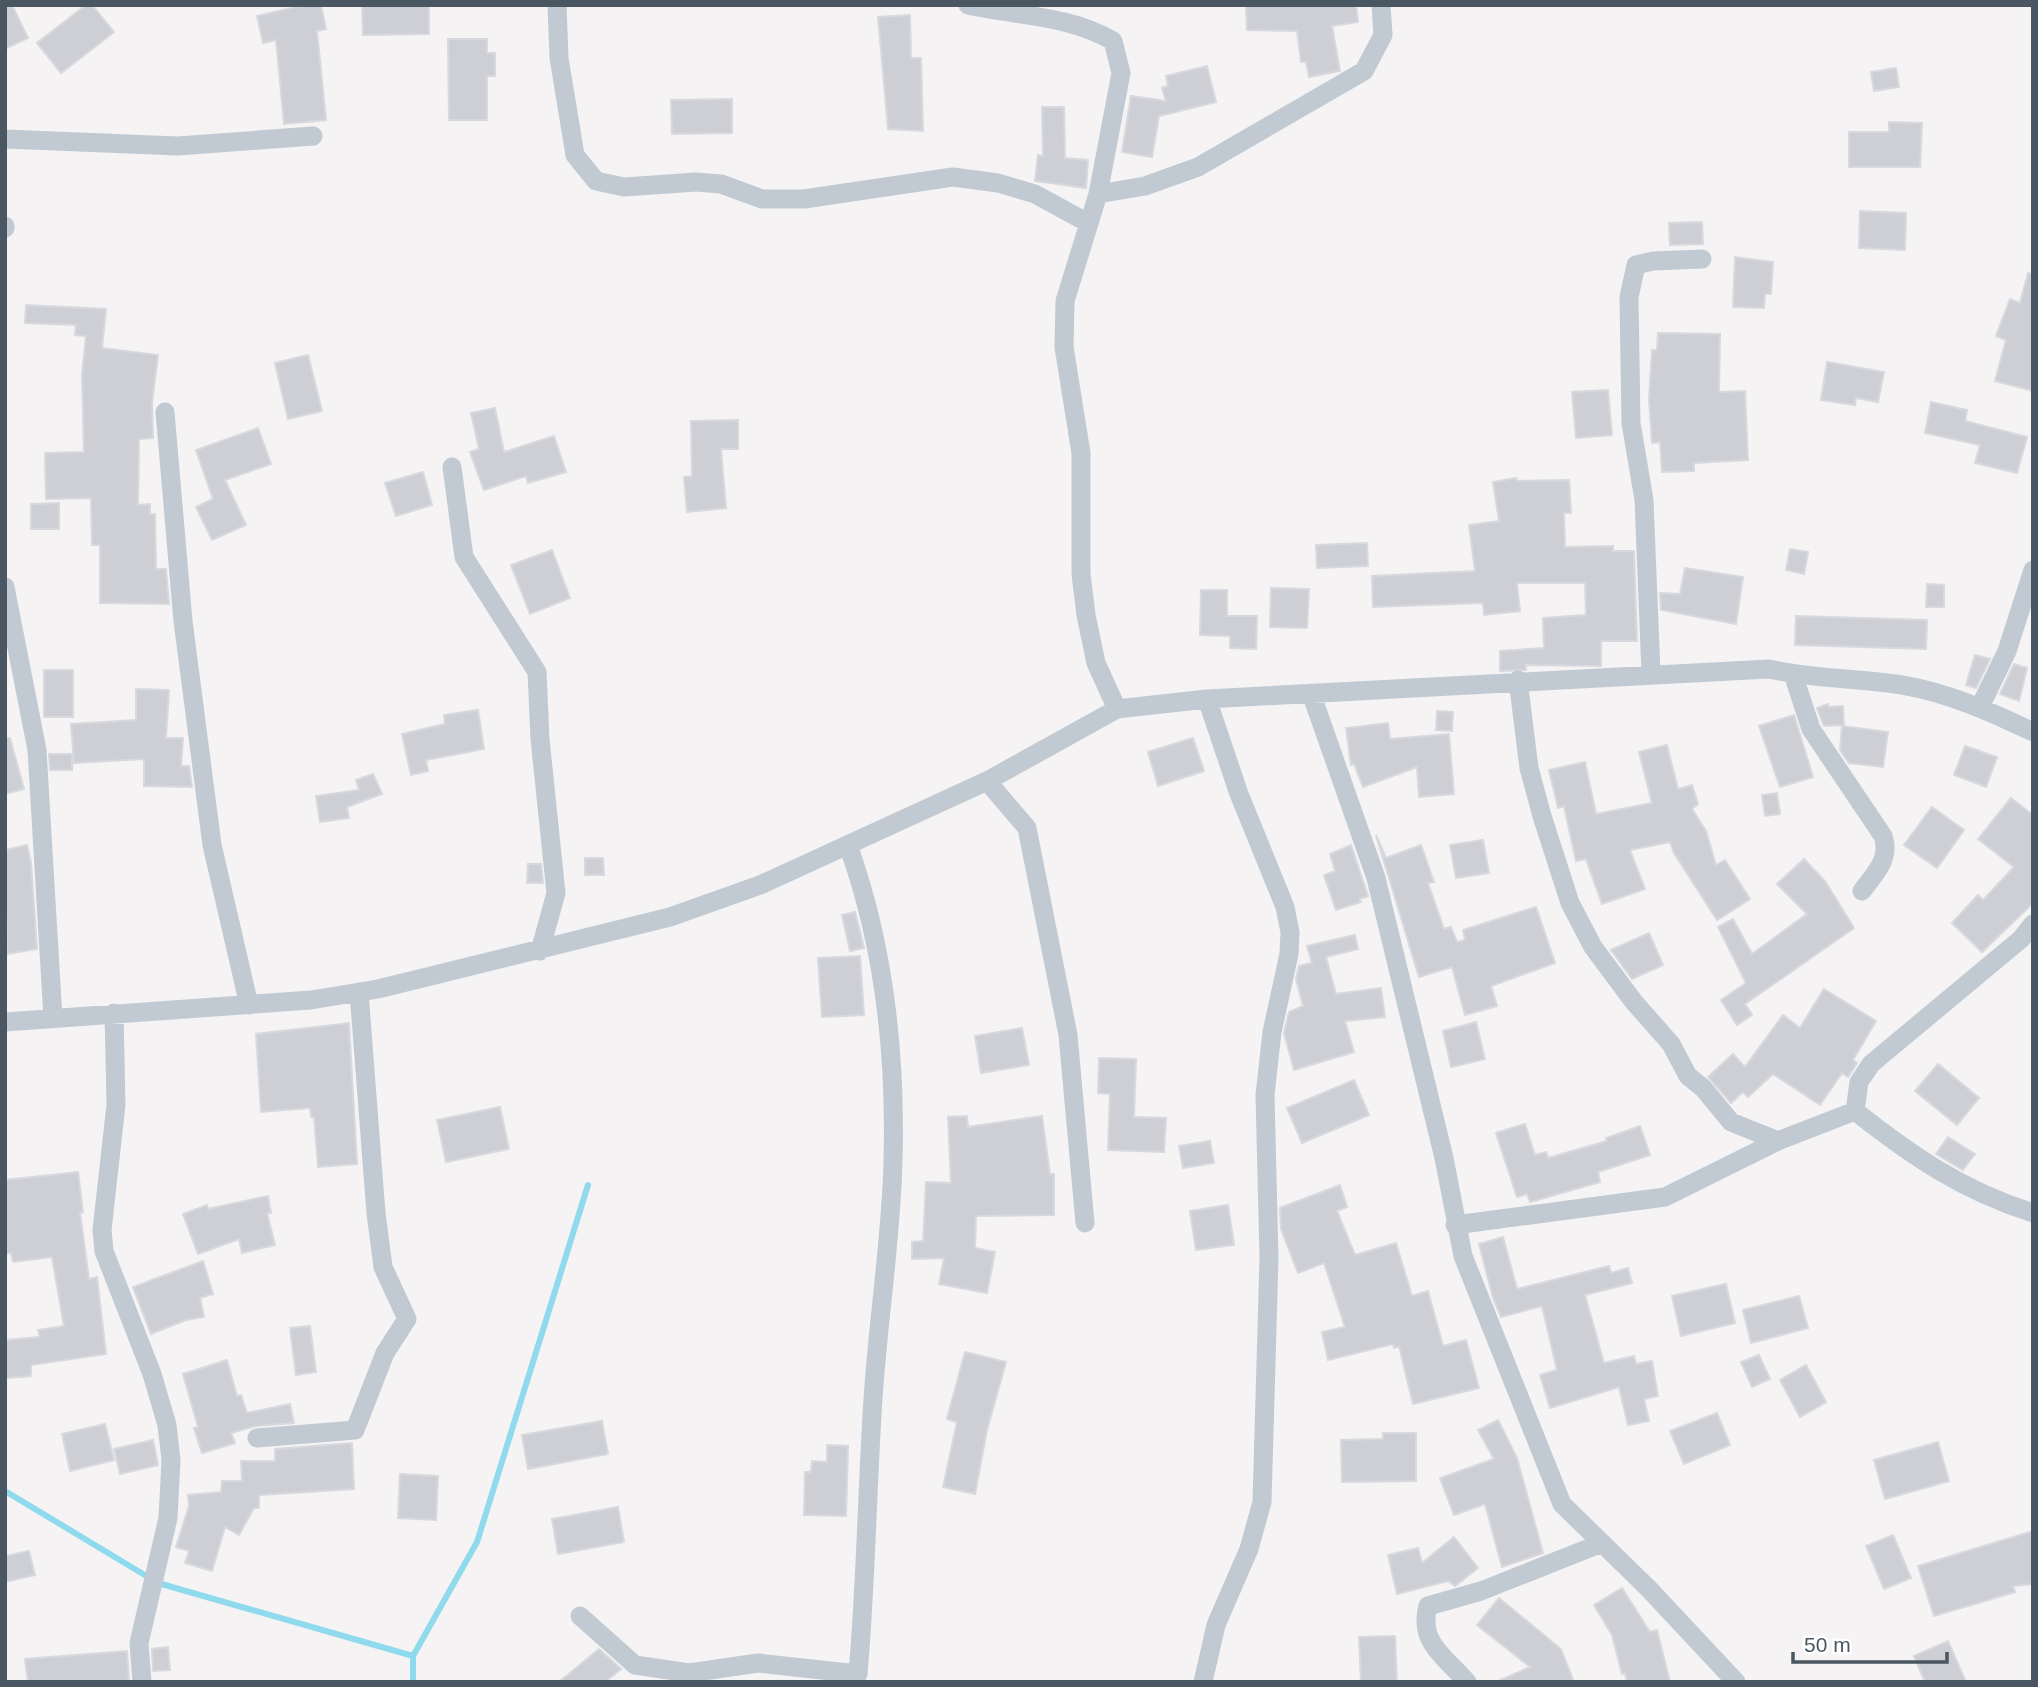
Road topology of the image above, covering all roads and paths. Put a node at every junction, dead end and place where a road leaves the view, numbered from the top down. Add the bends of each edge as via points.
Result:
1 (557, 5) edge
2 (968, 5) edge
3 (1381, 5) edge
4 (313, 135) dead end
5 (5, 139) edge
6 (1098, 194) junction
7 (1088, 223) junction
8 (1702, 259) dead end
9 (165, 412) dead end
10 (452, 467) dead end
11 (2033, 570) edge
12 (5, 587) edge
13 (1651, 673) junction
14 (1793, 674) junction
15 (1518, 680) junction
16 (1311, 694) junction
17 (1207, 699) junction
18 (1980, 707) junction
19 (1117, 709) junction
20 (2033, 732) edge
21 (987, 781) junction
22 (848, 845) junction
23 (1862, 891) dead end
24 (2033, 924) edge
25 (540, 951) junction
26 (359, 992) junction
27 (250, 1005) junction
28 (114, 1013) junction
29 (53, 1018) junction
30 (5, 1022) edge
31 (1855, 1111) junction
32 (1778, 1141) junction
33 (2033, 1213) edge
34 (1085, 1223) dead end
35 (1455, 1225) junction
36 (257, 1438) dead end
37 (1602, 1543) junction
38 (580, 1616) dead end
39 (142, 1682) edge
40 (1203, 1682) edge
41 (1467, 1682) edge
42 (1736, 1682) edge

1 - 7 street via 559,58 575,155 596,181 624,187 721,184 762,199 804,199 953,177 1035,194
2 - 6 street via 1048,17 1113,41 1121,73
3 - 6 street via 1383,35 1364,72 1198,167 1145,186
4 - 5 street via 178,146
6 - 7 street
7 - 19 street via 1065,301 1064,347 1081,453 1081,574 1086,615 1096,663
8 - 13 street via 1636,265 1629,297 1631,423 1644,500
9 - 27 street via 183,621 212,845
10 - 25 street via 464,556 537,672 556,893
11 - 18 street via 2007,651
12 - 29 street via 37,750
13 - 14 street via 1769,669
13 - 15 street
14 - 18 street via 1903,685
14 - 23 street via 1811,729 1887,848 1885,861
15 - 16 street
15 - 32 street via 1529,768 1542,816 1570,903 1593,947 1671,1044 1688,1076 1731,1122
16 - 17 street
16 - 35 street via 1376,878 1444,1158
17 - 19 street
17 - 40 street via 1285,907 1290,932 1265,1095 1269,1258 1262,1502 1249,1549 1216,1625
18 - 20 street
19 - 21 street
21 - 22 street
21 - 34 street via 1027,828 1068,1035
22 - 25 street via 760,885 670,917
22 - 38 street via 863,888 883,985 894,1100 858,1674 758,1662 689,1673 635,1665
24 - 31 street via 2021,939 1871,1064 1859,1082
25 - 26 street
26 - 27 street
26 - 36 street via 383,1267 407,1319 386,1353 355,1430
27 - 28 street
28 - 29 street
28 - 39 street via 116,1105 102,1230 104,1251 152,1374 167,1425 171,1460 168,1518 139,1643
29 - 30 street
31 - 32 street
31 - 33 street via 1963,1187
32 - 35 street via 1665,1197
35 - 37 street via 1463,1256 1562,1504
37 - 41 street via 1481,1591 1428,1606 1424,1622 1430,1642
37 - 42 street

